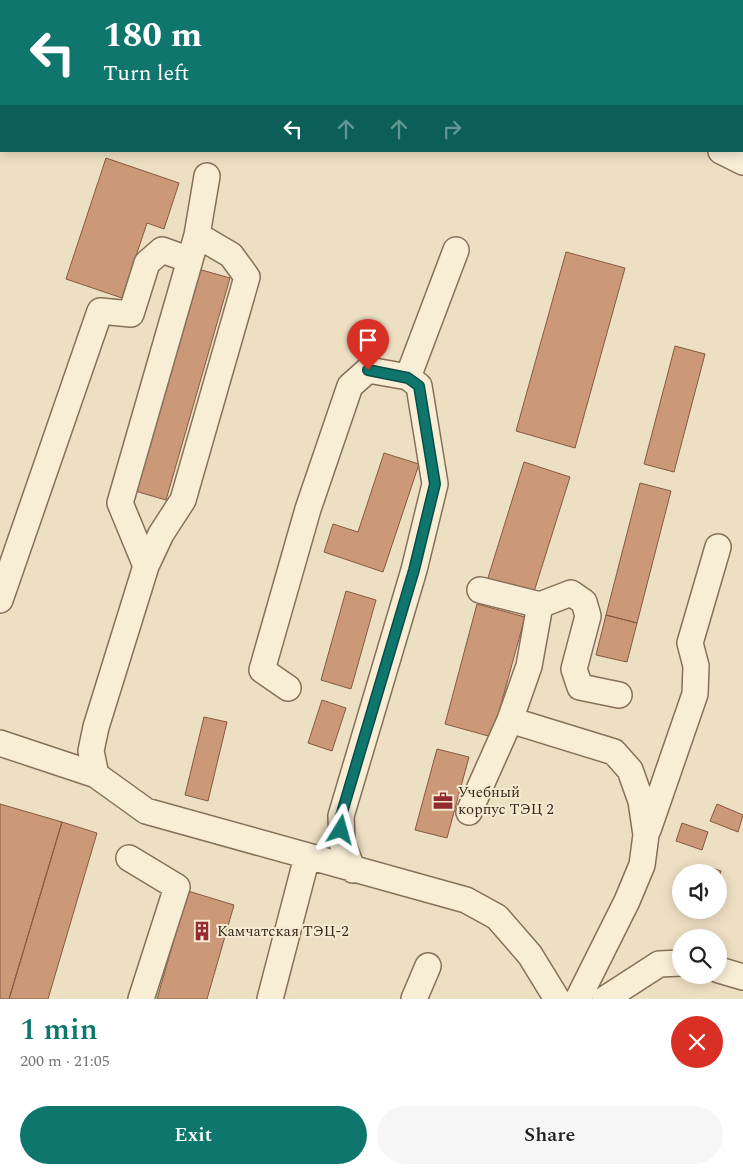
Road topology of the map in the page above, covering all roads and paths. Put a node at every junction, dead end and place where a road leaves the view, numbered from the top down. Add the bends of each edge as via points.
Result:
1 (722, 152) edge
2 (743, 162) edge
3 (207, 176) dead end
4 (197, 236) junction
5 (456, 250) dead end
6 (190, 260) junction
7 (408, 378) junction
8 (718, 546) dead end
9 (146, 566) junction
10 (480, 590) dead end
11 (0, 600) edge
12 (540, 606) junction
13 (288, 688) dead end
14 (619, 695) dead end
15 (510, 720) junction
16 (0, 743) edge
17 (96, 775) junction
18 (469, 812) dead end
19 (646, 835) junction
20 (307, 857) junction
21 (129, 858) dead end
22 (353, 870) junction
23 (672, 963) edge
24 (428, 966) dead end
25 (727, 972) edge
26 (743, 977) edge
27 (141, 999) edge
28 (270, 999) edge
29 (414, 999) edge
30 (557, 999) edge
31 (578, 999) edge
32 (605, 999) edge

1 - 2 lane
3 - 4 lane
4 - 6 lane
4 - 9 lane via 231,255 247,277 183,500 161,534
5 - 7 lane
6 - 9 lane via 120,503
6 - 11 lane via 162,250 147,263 131,314 100,311
7 - 13 lane via 368,370 350,386 308,509 262,670
7 - 22 lane via 419,386 435,484 414,570 341,816 342,843
8 - 19 lane via 690,643 696,666 695,694
9 - 17 lane via 96,727 91,751
10 - 12 lane
12 - 14 lane via 571,593 584,602 588,616 574,669 580,687
12 - 15 lane via 529,666
15 - 18 lane
15 - 19 lane via 614,752 630,770 642,801
16 - 17 lane
17 - 20 lane via 146,811
19 - 31 lane via 642,865 627,902
20 - 22 lane
20 - 28 lane
21 - 27 lane via 177,887
22 - 30 lane via 466,900 497,916 530,954
23 - 32 lane via 659,964
24 - 29 lane
25 - 26 lane

